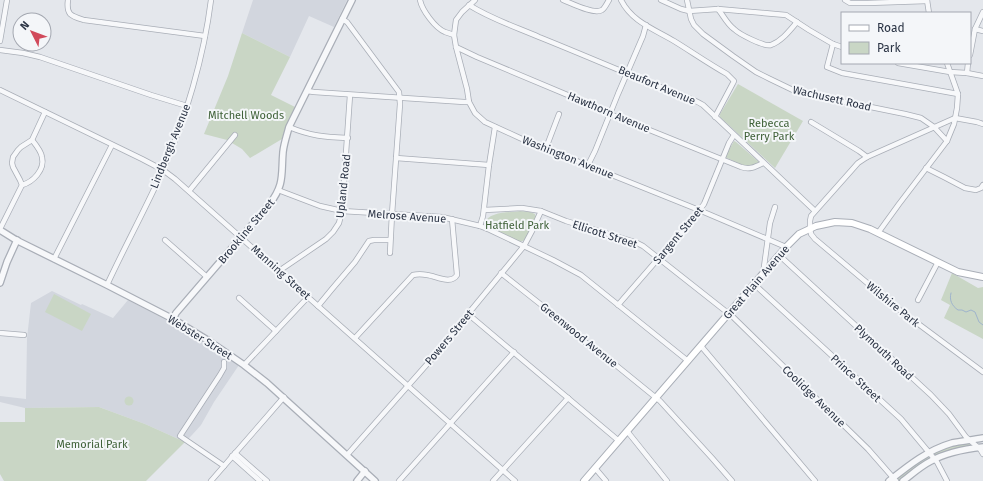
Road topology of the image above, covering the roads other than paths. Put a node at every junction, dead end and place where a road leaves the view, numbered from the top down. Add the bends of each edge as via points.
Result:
1 (7, 0) edge
2 (68, 0) edge
3 (211, 0) edge
4 (352, 0) edge
5 (420, 0) edge
6 (475, 0) edge
7 (563, 0) edge
8 (609, 0) edge
9 (621, 0) edge
10 (661, 0) edge
11 (687, 0) edge
12 (845, 0) edge
13 (927, 1) edge
14 (469, 5) junction
15 (718, 9) junction
16 (689, 11) junction
17 (929, 12) edge
18 (983, 12) edge
19 (342, 19) junction
20 (797, 22) junction
21 (646, 25) junction
22 (975, 29) junction
23 (983, 30) edge
24 (454, 35) junction
25 (205, 36) junction
26 (0, 41) edge
27 (833, 44) junction
28 (456, 47) junction
29 (841, 47) edge
30 (0, 50) edge
31 (971, 50) edge
32 (904, 64) edge
33 (947, 64) edge
34 (968, 64) edge
35 (950, 72) junction
36 (628, 73) junction
37 (967, 73) junction
38 (983, 76) edge
39 (0, 90) edge
40 (307, 90) junction
41 (958, 94) junction
42 (350, 95) junction
43 (400, 99) junction
44 (469, 102) junction
45 (187, 106) junction
46 (46, 112) junction
47 (559, 114) dead end
48 (610, 114) junction
49 (715, 117) junction
50 (955, 118) junction
51 (811, 122) dead end
52 (983, 124) edge
53 (495, 127) junction
54 (934, 127) junction
55 (289, 128) junction
56 (235, 135) dead end
57 (734, 135) junction
58 (348, 138) junction
59 (32, 140) junction
60 (948, 141) junction
61 (112, 145) junction
62 (546, 148) junction
63 (867, 157) junction
64 (396, 158) junction
65 (722, 159) junction
66 (763, 163) junction
67 (489, 165) junction
68 (588, 165) junction
69 (926, 168) junction
70 (163, 170) junction
71 (22, 185) junction
72 (983, 185) edge
73 (189, 190) junction
74 (278, 190) junction
75 (776, 207) dead end
76 (484, 210) junction
77 (699, 210) junction
78 (342, 211) junction
79 (541, 211) junction
80 (815, 211) junction
81 (392, 214) junction
82 (452, 219) junction
83 (480, 226) junction
84 (810, 228) junction
85 (0, 229) edge
86 (878, 233) junction
87 (241, 237) junction
88 (17, 240) junction
89 (165, 240) dead end
90 (390, 240) junction
91 (768, 240) junction
92 (524, 246) junction
93 (786, 247) junction
94 (390, 253) dead end
95 (779, 255) junction
96 (54, 259) junction
97 (658, 259) junction
98 (938, 262) junction
99 (279, 271) junction
100 (501, 274) junction
101 (763, 274) junction
102 (207, 277) junction
103 (983, 277) edge
104 (0, 283) edge
105 (754, 284) junction
106 (107, 285) junction
107 (308, 297) junction
108 (240, 298) dead end
109 (918, 300) dead end
110 (618, 305) junction
111 (318, 306) junction
112 (468, 314) junction
113 (728, 314) junction
114 (173, 319) junction
115 (276, 331) junction
116 (0, 333) edge
117 (24, 335) dead end
118 (355, 338) junction
119 (701, 346) junction
120 (514, 352) junction
121 (688, 361) junction
122 (224, 362) dead end
123 (244, 365) junction
124 (983, 372) edge
125 (407, 385) junction
126 (284, 397) junction
127 (568, 398) junction
128 (656, 398) junction
129 (450, 423) junction
130 (628, 431) junction
131 (983, 438) edge
132 (970, 440) junction
133 (619, 441) junction
134 (981, 447) edge
135 (929, 452) junction
136 (983, 454) edge
137 (233, 455) junction
138 (346, 455) junction
139 (935, 459) junction
140 (224, 466) junction
141 (595, 468) junction
142 (503, 470) junction
143 (365, 471) junction
144 (893, 480) edge
145 (211, 481) edge
146 (260, 481) edge
147 (267, 481) edge
148 (357, 481) edge
149 (375, 481) edge
150 (399, 481) edge
151 (493, 481) edge
152 (515, 481) edge
153 (584, 481) edge
154 (606, 481) edge
155 (667, 481) edge
156 (732, 481) edge
157 (815, 481) edge
158 (903, 481) edge
159 (947, 481) edge

1 - 26 street
2 - 25 street via 67,6 72,17
3 - 25 street, Lindbergh Avenue
4 - 19 street, Brookline Street
5 - 24 street via 428,16 439,28
6 - 14 street
7 - 8 street via 598,12
9 - 21 street via 633,17
10 - 16 street
11 - 16 street, Wachusett Road
12 - 13 street via 850,3
13 - 17 street
14 - 24 street via 456,20
14 - 36 street, Beaufort Avenue via 503,22
15 - 16 street
15 - 20 street via 786,15
15 - 20 street via 733,29 768,45 778,42
16 - 54 street, Wachusett Road via 694,25 704,34 756,72 779,84 797,92 921,118
18 - 22 street
19 - 40 street, Brookline Street
19 - 43 street via 347,22 399,92
20 - 27 street
21 - 36 street
21 - 49 street via 734,80
22 - 23 street
22 - 31 street
24 - 28 street, Washington Avenue
25 - 45 street, Lindbergh Avenue
27 - 29 street
27 - 41 street via 827,67 842,73
28 - 44 street, Washington Avenue
28 - 48 street, Hawthorn Avenue
30 - 45 street via 40,57
32 - 35 street
33 - 35 street
34 - 37 street
35 - 37 street
35 - 41 street
36 - 48 street
36 - 49 street, Beaufort Avenue via 697,101
37 - 38 street
39 - 46 street, Manning Street
40 - 42 street
40 - 55 street, Brookline Street
41 - 50 street
42 - 43 street
42 - 58 street, Upland Road
43 - 44 street
43 - 64 street
44 - 53 street, Washington Avenue via 475,114
45 - 70 street, Lindbergh Avenue
46 - 59 street
46 - 61 street, Manning Street
47 - 62 street
48 - 65 street, Hawthorn Avenue
48 - 68 street
49 - 57 street, Beaufort Avenue
50 - 52 street
50 - 54 street
50 - 60 street
51 - 63 street
53 - 62 street, Washington Avenue
53 - 67 street
54 - 60 street, Wachusett Road
54 - 63 street
55 - 58 street via 323,137
55 - 74 street, Brookline Street via 283,150 282,176
56 - 73 street
57 - 65 street, Sargent Street
57 - 66 street, Beaufort Avenue
58 - 78 street, Upland Road
59 - 71 street via 21,147 12,160 13,168
59 - 71 street via 42,156 42,165 35,179
60 - 69 street
61 - 70 street, Manning Street
61 - 96 street
62 - 68 street, Washington Avenue
63 - 80 street via 858,163
64 - 67 street
64 - 81 street
65 - 66 street, Hawthorn Avenue via 746,168
65 - 77 street, Sargent Street via 704,204
66 - 80 street, Beaufort Avenue
67 - 76 street
68 - 77 street, Washington Avenue
69 - 72 street via 965,188 976,190
69 - 86 street
70 - 73 street, Manning Street
70 - 106 street, Lindbergh Avenue
71 - 85 street
73 - 87 street, Manning Street
74 - 78 street, Melrose Avenue via 320,206
74 - 87 street, Brookline Street via 269,205
75 - 91 street via 770,223
76 - 79 street, Ellicott Street via 522,208
76 - 83 street
77 - 91 street, Washington Avenue
77 - 97 street, Sargent Street
78 - 81 street, Melrose Avenue
78 - 99 street, Upland Road via 334,232
79 - 92 street, Powers Street
79 - 97 street, Ellicott Street via 635,242
80 - 84 street via 810,219
81 - 82 street, Melrose Avenue
81 - 90 street
82 - 83 street, Melrose Avenue
82 - 118 street via 458,274 456,278 440,279 426,274 413,275
83 - 92 street, Melrose Avenue
84 - 86 main road, Great Plain Avenue via 842,222 861,225
84 - 93 main road, Great Plain Avenue via 799,234
84 - 124 street, Wilshire Park via 815,239 897,308
85 - 88 street, Webster Street
86 - 98 main road, Great Plain Avenue
87 - 99 street, Manning Street
87 - 102 street, Brookline Street
88 - 96 street, Webster Street
88 - 104 street
89 - 102 street
90 - 94 street
90 - 111 street via 369,241
91 - 93 street, Washington Avenue
91 - 101 street
92 - 100 street, Powers Street
92 - 110 street, Melrose Avenue via 581,275
93 - 95 main road, Great Plain Avenue
95 - 101 main road, Great Plain Avenue
95 - 132 street, Plymouth Road via 932,395
96 - 106 street, Webster Street
97 - 110 street, Sargent Street
97 - 113 street, Ellicott Street
98 - 103 main road, Great Plain Avenue via 960,272
98 - 109 street
99 - 107 street, Manning Street
100 - 112 street, Powers Street
100 - 128 street, Greenwood Avenue
101 - 105 main road, Great Plain Avenue
102 - 114 street, Brookline Street
105 - 113 main road, Great Plain Avenue
105 - 135 street, Prince Street via 897,415
106 - 114 street, Webster Street
107 - 111 street, Manning Street
107 - 115 street
108 - 115 street
110 - 121 street, Melrose Avenue
111 - 118 street, Manning Street
112 - 120 street
112 - 125 street, Powers Street via 451,337
113 - 119 main road, Great Plain Avenue
113 - 144 street, Coolidge Avenue via 865,446
114 - 123 street, Webster Street
115 - 123 street
116 - 117 street
118 - 125 street, Manning Street
119 - 121 main road, Great Plain Avenue
119 - 157 street
120 - 127 street
120 - 129 street
121 - 128 main road, Great Plain Avenue
122 - 140 street via 220,375 180,436
123 - 126 street, Webster Street
125 - 129 street, Manning Street
125 - 138 street, Powers Street
126 - 137 street
126 - 138 street, Webster Street
127 - 133 street
127 - 142 street
128 - 130 main road, Great Plain Avenue
128 - 156 street, Greenwood Avenue
129 - 142 street, Manning Street
129 - 150 street
130 - 133 main road, Great Plain Avenue
130 - 155 street
131 - 132 street
132 - 134 street, Plymouth Road
132 - 135 street via 951,443
133 - 141 main road, Great Plain Avenue
134 - 136 street, Plymouth Road
134 - 139 street
135 - 139 street, Prince Street
135 - 144 street
137 - 140 street
137 - 146 street
137 - 147 street
138 - 143 street, Webster Street
139 - 158 street
139 - 159 street, Prince Street
140 - 145 street
141 - 153 main road, Great Plain Avenue
141 - 154 street
142 - 151 street
142 - 152 street, Manning Street
143 - 148 street
143 - 149 street, Webster Street

